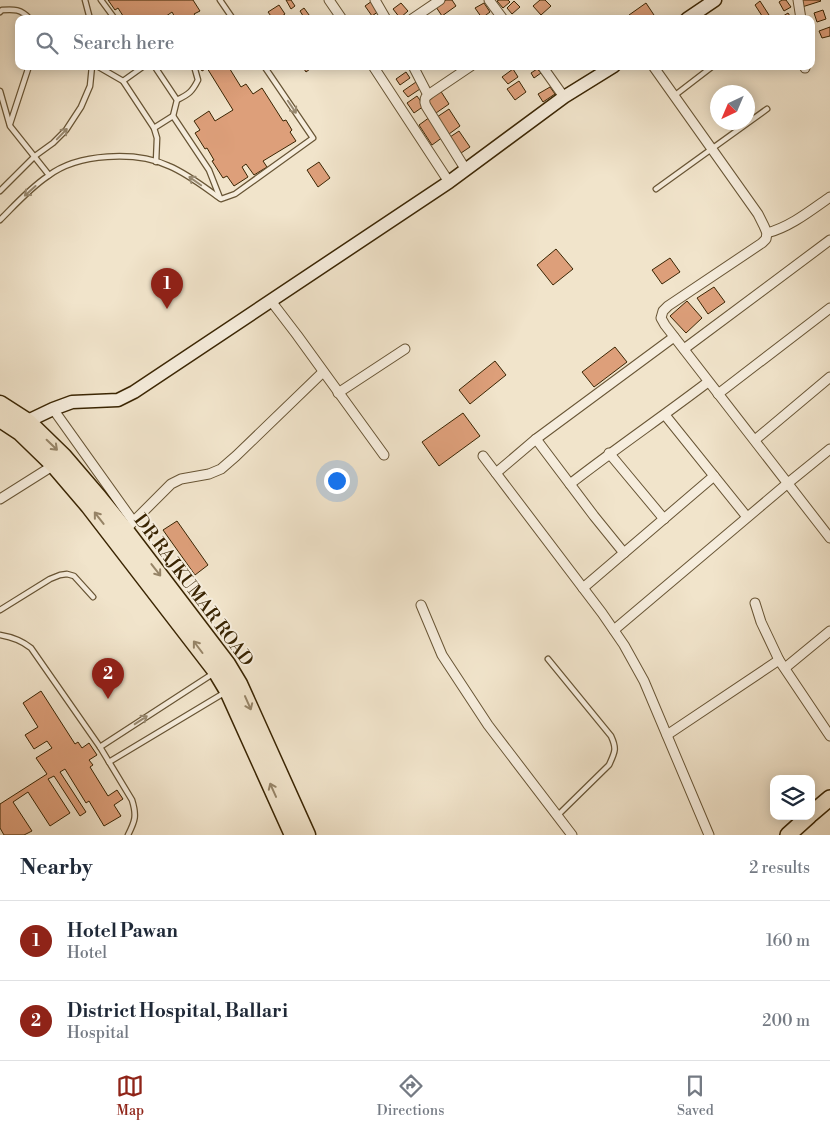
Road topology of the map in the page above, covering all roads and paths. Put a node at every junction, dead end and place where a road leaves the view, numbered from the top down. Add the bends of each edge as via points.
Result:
1 (85, 0) edge
2 (101, 0) edge
3 (220, 0) edge
4 (329, 0) edge
5 (375, 0) edge
6 (440, 0) edge
7 (489, 0) edge
8 (798, 0) edge
9 (711, 2) edge
10 (0, 12) edge
11 (26, 15) edge
12 (89, 15) edge
13 (111, 15) edge
14 (230, 15) edge
15 (339, 15) edge
16 (384, 15) edge
17 (418, 15) edge
18 (500, 15) edge
19 (693, 15) edge
20 (800, 15) edge
21 (28, 70) edge
22 (92, 70) edge
23 (104, 70) edge
24 (138, 70) edge
25 (156, 70) edge
26 (195, 70) edge
27 (267, 70) edge
28 (377, 70) edge
29 (415, 70) edge
30 (465, 70) edge
31 (545, 70) edge
32 (608, 70) edge
33 (656, 70) edge
34 (708, 70) edge
35 (123, 81) junction
36 (0, 91) edge
37 (428, 95) junction
38 (674, 96) junction
39 (564, 97) junction
40 (177, 100) junction
41 (767, 109) dead end
42 (173, 116) junction
43 (10, 126) junction
44 (154, 128) junction
45 (712, 149) junction
46 (34, 156) junction
47 (156, 162) junction
48 (466, 170) junction
49 (49, 175) junction
50 (449, 182) junction
51 (656, 189) dead end
52 (0, 191) edge
53 (830, 197) edge
54 (221, 199) junction
55 (0, 220) edge
56 (766, 233) junction
57 (830, 240) edge
58 (271, 301) junction
59 (830, 308) edge
60 (674, 337) junction
61 (405, 349) dead end
62 (684, 349) junction
63 (323, 372) junction
64 (830, 378) edge
65 (708, 382) junction
66 (338, 393) junction
67 (718, 394) junction
68 (0, 404) edge
69 (53, 409) junction
70 (665, 415) junction
71 (0, 419) edge
72 (24, 427) junction
73 (536, 439) junction
74 (754, 440) junction
75 (830, 449) edge
76 (609, 454) junction
77 (384, 455) dead end
78 (483, 456) dead end
79 (54, 465) junction
80 (496, 473) junction
81 (714, 476) junction
82 (788, 483) junction
83 (570, 484) junction
84 (0, 499) edge
85 (747, 518) junction
86 (664, 519) junction
87 (129, 525) junction
88 (830, 538) edge
89 (624, 553) junction
90 (583, 588) junction
91 (93, 596) dead end
92 (755, 603) dead end
93 (421, 605) dead end
94 (0, 610) edge
95 (614, 630) junction
96 (830, 631) edge
97 (0, 635) edge
98 (548, 659) dead end
99 (779, 660) junction
100 (785, 668) junction
101 (216, 671) junction
102 (228, 690) junction
103 (667, 735) junction
104 (830, 736) edge
105 (100, 747) junction
106 (110, 762) junction
107 (830, 798) edge
108 (815, 811) edge
109 (558, 816) junction
110 (804, 820) edge
111 (128, 835) edge
112 (293, 835) edge
113 (307, 835) edge
114 (572, 835) edge
115 (708, 835) edge
116 (788, 835) edge

1 - 12 lane
2 - 13 lane
3 - 14 lane
4 - 15 street
5 - 16 street
6 - 17 street
7 - 18 street
8 - 20 street
9 - 19 street
10 - 11 lane via 15,9
21 - 43 lane
46 -> 22 lane via 66,130 90,86
23 - 35 lane
24 - 35 lane
25 - 40 lane
26 - 40 lane via 198,80 193,91
27 -> 54 lane via 313,138 234,194
28 - 50 street
29 - 37 street
30 - 37 street
31 - 39 street
32 - 39 street
33 - 38 street
34 - 38 lane
35 - 44 lane
36 - 43 lane
37 - 48 street via 424,102 426,106
38 - 45 street
39 - 48 street
40 - 42 lane
41 - 45 lane
42 - 44 lane
42 - 54 lane via 209,170
43 - 46 lane
44 - 47 lane
45 - 51 lane
45 - 56 street via 758,214
46 - 49 lane
46 - 52 lane
47 - 49 lane via 142,157 121,156 88,159 69,164
54 -> 47 lane via 189,176
48 - 50 street
49 -> 55 lane
50 - 58 street
53 - 56 street via 788,225
56 - 60 street via 762,243 663,311 661,318
57 - 62 street
58 - 63 street
58 - 69 street via 118,400 72,402
59 - 67 street
60 - 62 street
60 - 73 street
61 - 66 street
62 - 65 street
63 - 66 street
63 - 87 street via 221,469 172,484
64 - 74 street
65 - 67 street
65 - 70 street
66 - 77 street
67 - 74 street
68 - 72 highway, DR RAJKUMAR ROAD
69 - 72 street via 32,419
69 - 87 street
70 - 76 street
70 - 81 street
71 - 72 highway, DR RAJKUMAR ROAD
72 - 79 highway, DR RAJKUMAR ROAD
72 -> 87 highway, DR RAJKUMAR ROAD via 64,456 99,498
73 - 80 street
73 - 83 street
74 - 82 street
75 - 82 street
76 - 83 street
76 - 86 street
78 - 80 street
79 - 84 street
101 -> 79 highway, DR RAJKUMAR ROAD
80 - 90 street
81 - 85 street
81 - 86 street
82 - 85 street
82 - 88 street
83 - 89 street
85 - 95 street
86 - 89 street
87 -> 113 highway, DR RAJKUMAR ROAD via 235,678
89 - 90 street
90 - 95 street
91 - 94 lane via 74,576 66,574 50,579
92 - 99 street
93 - 109 street via 442,655 488,725
95 - 103 street via 644,681
96 - 100 street
97 - 105 lane via 24,642 31,648
98 - 109 lane via 616,746 609,765
99 - 100 street
99 - 103 street
100 - 104 street
101 - 102 highway, DR RAJKUMAR ROAD
105 -> 101 lane
102 - 106 lane
112 -> 102 highway, DR RAJKUMAR ROAD
103 - 115 street
105 - 106 lane
106 - 111 lane via 135,810
107 - 108 main road
109 - 114 street
110 - 116 main road

